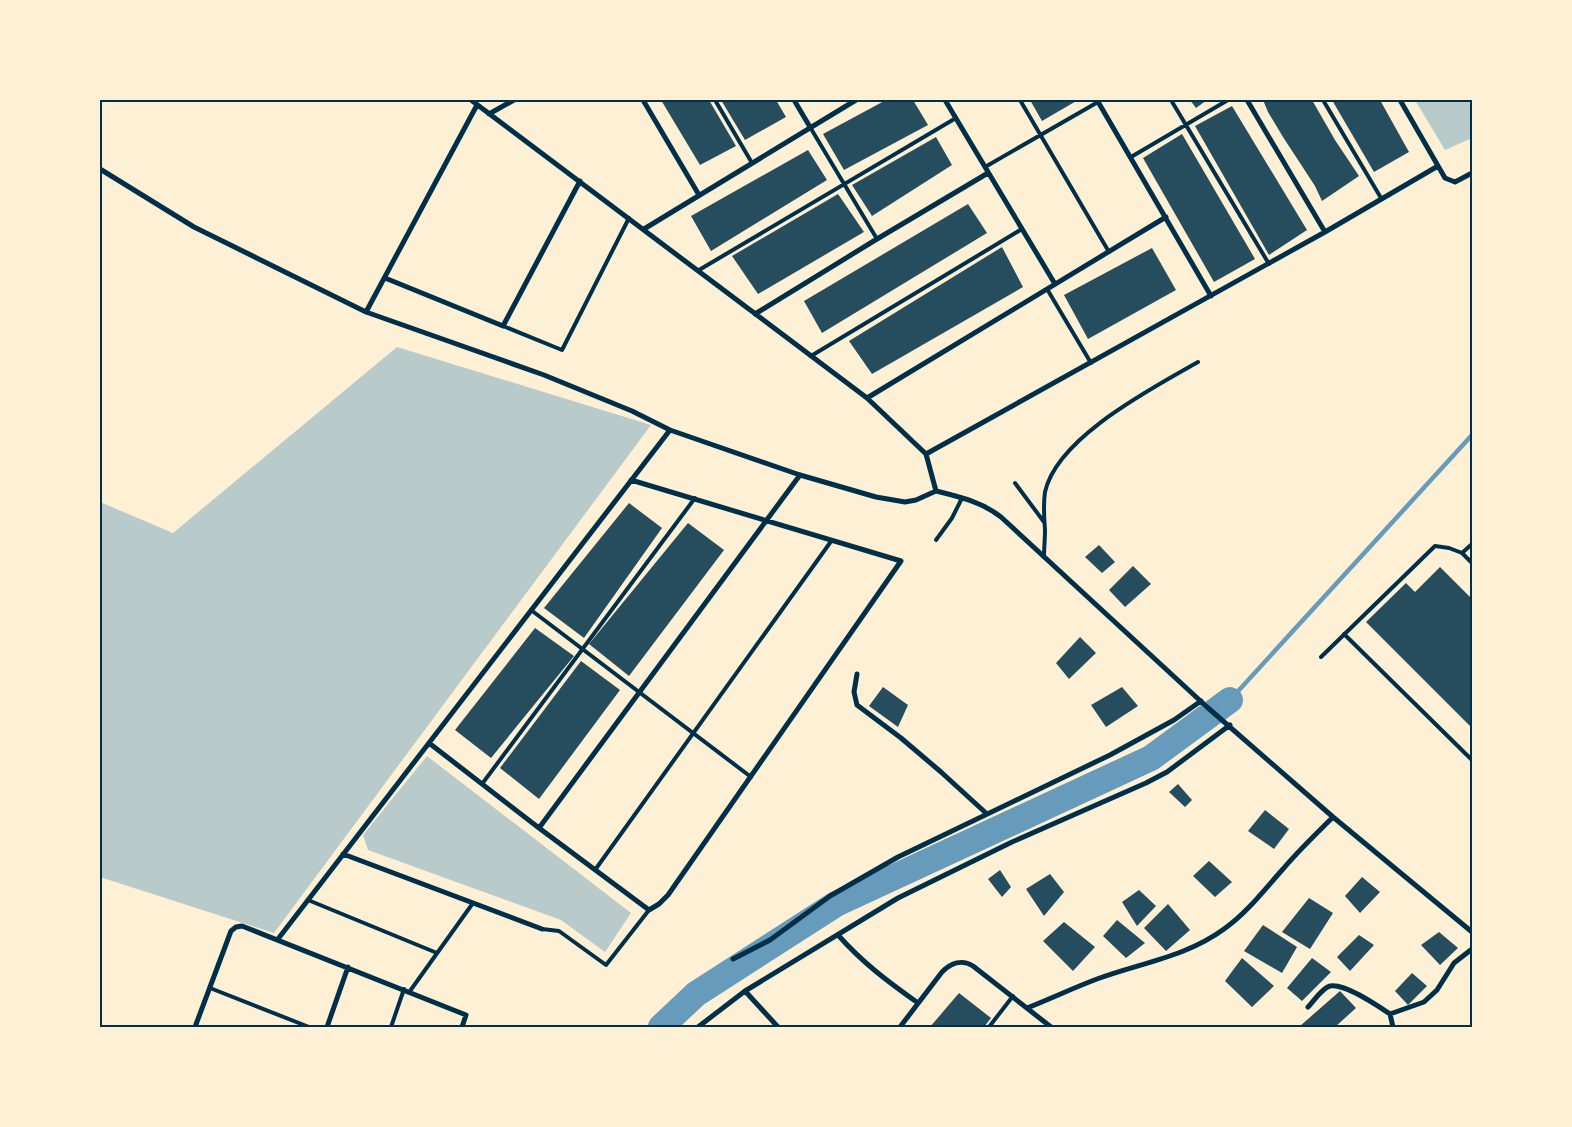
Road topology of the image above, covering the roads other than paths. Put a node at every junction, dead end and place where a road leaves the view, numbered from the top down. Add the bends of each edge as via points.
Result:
1 (471, 100) edge
2 (514, 100) edge
3 (643, 100) edge
4 (715, 100) edge
5 (794, 100) edge
6 (856, 100) edge
7 (945, 100) edge
8 (1020, 100) edge
9 (1172, 100) edge
10 (1228, 100) edge
11 (1247, 100) edge
12 (1323, 100) edge
13 (1400, 100) edge
14 (1097, 101) edge
15 (477, 104) junction
16 (489, 114) junction
17 (956, 118) junction
18 (1186, 125) junction
19 (810, 127) junction
20 (1041, 135) junction
21 (1131, 158) junction
22 (752, 163) junction
23 (1438, 166) junction
24 (985, 167) junction
25 (100, 169) edge
26 (988, 173) junction
27 (1472, 173) edge
28 (580, 181) junction
29 (844, 184) junction
30 (699, 195) junction
31 (1381, 198) junction
32 (1166, 217) junction
33 (629, 218) junction
34 (644, 229) junction
35 (1022, 229) junction
36 (1325, 232) junction
37 (877, 239) junction
38 (1109, 252) junction
39 (1269, 264) junction
40 (699, 270) junction
41 (385, 278) junction
42 (1055, 284) junction
43 (1047, 289) junction
44 (1211, 296) junction
45 (366, 312) junction
46 (755, 314) junction
47 (503, 326) junction
48 (811, 356) junction
49 (1198, 362) dead end
50 (1091, 363) junction
51 (867, 398) junction
52 (670, 430) junction
53 (926, 454) junction
54 (800, 475) junction
55 (631, 480) junction
56 (1015, 482) dead end
57 (936, 491) junction
58 (694, 498) junction
59 (962, 498) junction
60 (767, 521) junction
61 (1044, 522) junction
62 (832, 540) junction
63 (936, 540) dead end
64 (1472, 544) edge
65 (1462, 553) junction
66 (1044, 557) junction
67 (1472, 563) edge
68 (531, 610) junction
69 (1344, 634) junction
70 (583, 649) junction
71 (1321, 657) dead end
72 (857, 674) dead end
73 (638, 693) junction
74 (1201, 701) junction
75 (1230, 726) junction
76 (693, 734) junction
77 (429, 743) junction
78 (1472, 760) edge
79 (751, 777) junction
80 (482, 784) junction
81 (987, 814) junction
82 (1333, 817) junction
83 (538, 828) junction
84 (344, 854) junction
85 (595, 870) junction
86 (308, 900) junction
87 (473, 903) junction
88 (649, 910) junction
89 (542, 929) joint
90 (1472, 932) edge
91 (838, 934) junction
92 (278, 939) junction
93 (1472, 950) edge
94 (437, 953) junction
95 (733, 959) dead end
96 (348, 967) junction
97 (210, 988) junction
98 (407, 991) junction
99 (745, 991) junction
100 (1013, 996) junction
101 (918, 1003) junction
102 (1308, 1007) dead end
103 (1027, 1008) junction
104 (1390, 1014) junction
105 (195, 1027) edge
106 (309, 1027) edge
107 (328, 1027) edge
108 (391, 1027) edge
109 (462, 1027) edge
110 (698, 1027) edge
111 (778, 1027) edge
112 (900, 1027) edge
113 (990, 1027) edge
114 (1052, 1027) edge
115 (1393, 1027) edge

1 - 15 street
2 - 16 street
3 - 30 street
4 - 22 lane
5 - 19 street
6 - 19 street
7 - 17 street
8 - 20 lane
9 - 18 lane
10 - 18 lane
11 - 36 street
12 - 31 lane
13 - 23 street
14 - 20 lane
14 - 21 street
15 - 16 street
15 - 41 street
16 - 28 street
17 - 24 street
17 - 29 lane
18 - 21 lane
18 - 39 lane
19 - 22 street
19 - 29 lane
20 - 24 lane
20 - 38 lane
21 - 32 street
22 - 30 street
23 - 27 street via 1450,181 1455,182
23 - 31 street
24 - 26 street
25 - 45 street via 194,227
26 - 35 street
26 - 37 street
28 - 33 street
28 - 47 street
29 - 37 lane
29 - 40 lane
30 - 34 street
31 - 36 street
32 - 38 street
32 - 44 street
33 - 34 street
33 - 47 lane via 562,350
34 - 40 street
35 - 42 street
35 - 48 lane
36 - 39 street
37 - 46 street
38 - 42 street
39 - 44 street
40 - 46 street
41 - 45 street
41 - 47 street
42 - 43 street
43 - 50 lane
43 - 51 street
44 - 50 street
45 - 52 street via 544,376
46 - 48 street
48 - 51 street
49 - 61 lane via 1103,420 1075,445 1050,478
50 - 53 street
51 - 53 street
52 - 54 street
52 - 55 street
53 - 57 street
54 - 57 street via 891,501 916,500
54 - 60 street
55 - 58 street
55 - 68 street
56 - 61 lane
57 - 59 street
58 - 60 street
58 - 70 lane
59 - 63 lane
59 - 66 street via 990,508
60 - 62 street
60 - 73 street
61 - 66 lane
62 - 76 lane
62 - 79 street via 901,561
64 - 65 lane
65 - 67 lane
65 - 69 lane via 1435,546
66 - 74 street
68 - 70 lane
68 - 77 street
69 - 71 lane
69 - 78 lane
70 - 73 lane
70 - 80 lane
72 - 81 street via 854,692 858,705 928,760
73 - 76 lane
73 - 83 street
74 - 75 street
74 - 81 street via 1110,756
75 - 82 street
75 - 91 street via 1146,784 995,850 898,898
76 - 79 lane
76 - 85 lane
77 - 80 street
77 - 84 street
79 - 88 street via 668,895
80 - 83 street
81 - 95 street via 898,857 838,891 770,940
82 - 90 street
82 - 103 street via 1241,915 1208,940 1168,958 1098,979
83 - 85 street
84 - 86 street
84 - 87 street
85 - 88 street
86 - 92 street
86 - 94 lane
87 - 89 street
87 - 94 lane
88 - 89 lane via 606,965 559,931
91 - 99 street
91 - 101 street via 877,974
92 - 96 street
92 - 97 street via 242,926 236,927 231,931
93 - 104 street via 1454,963 1437,990 1424,1002
94 - 98 lane
96 - 98 street
96 - 107 street
97 - 105 street
97 - 106 lane
98 - 108 lane
98 - 109 street via 466,1015
99 - 110 street
99 - 111 street
100 - 101 street via 963,962 948,966
100 - 103 street
100 - 113 lane
101 - 112 street
102 - 104 street via 1331,986 1350,991
103 - 114 street
104 - 115 street

